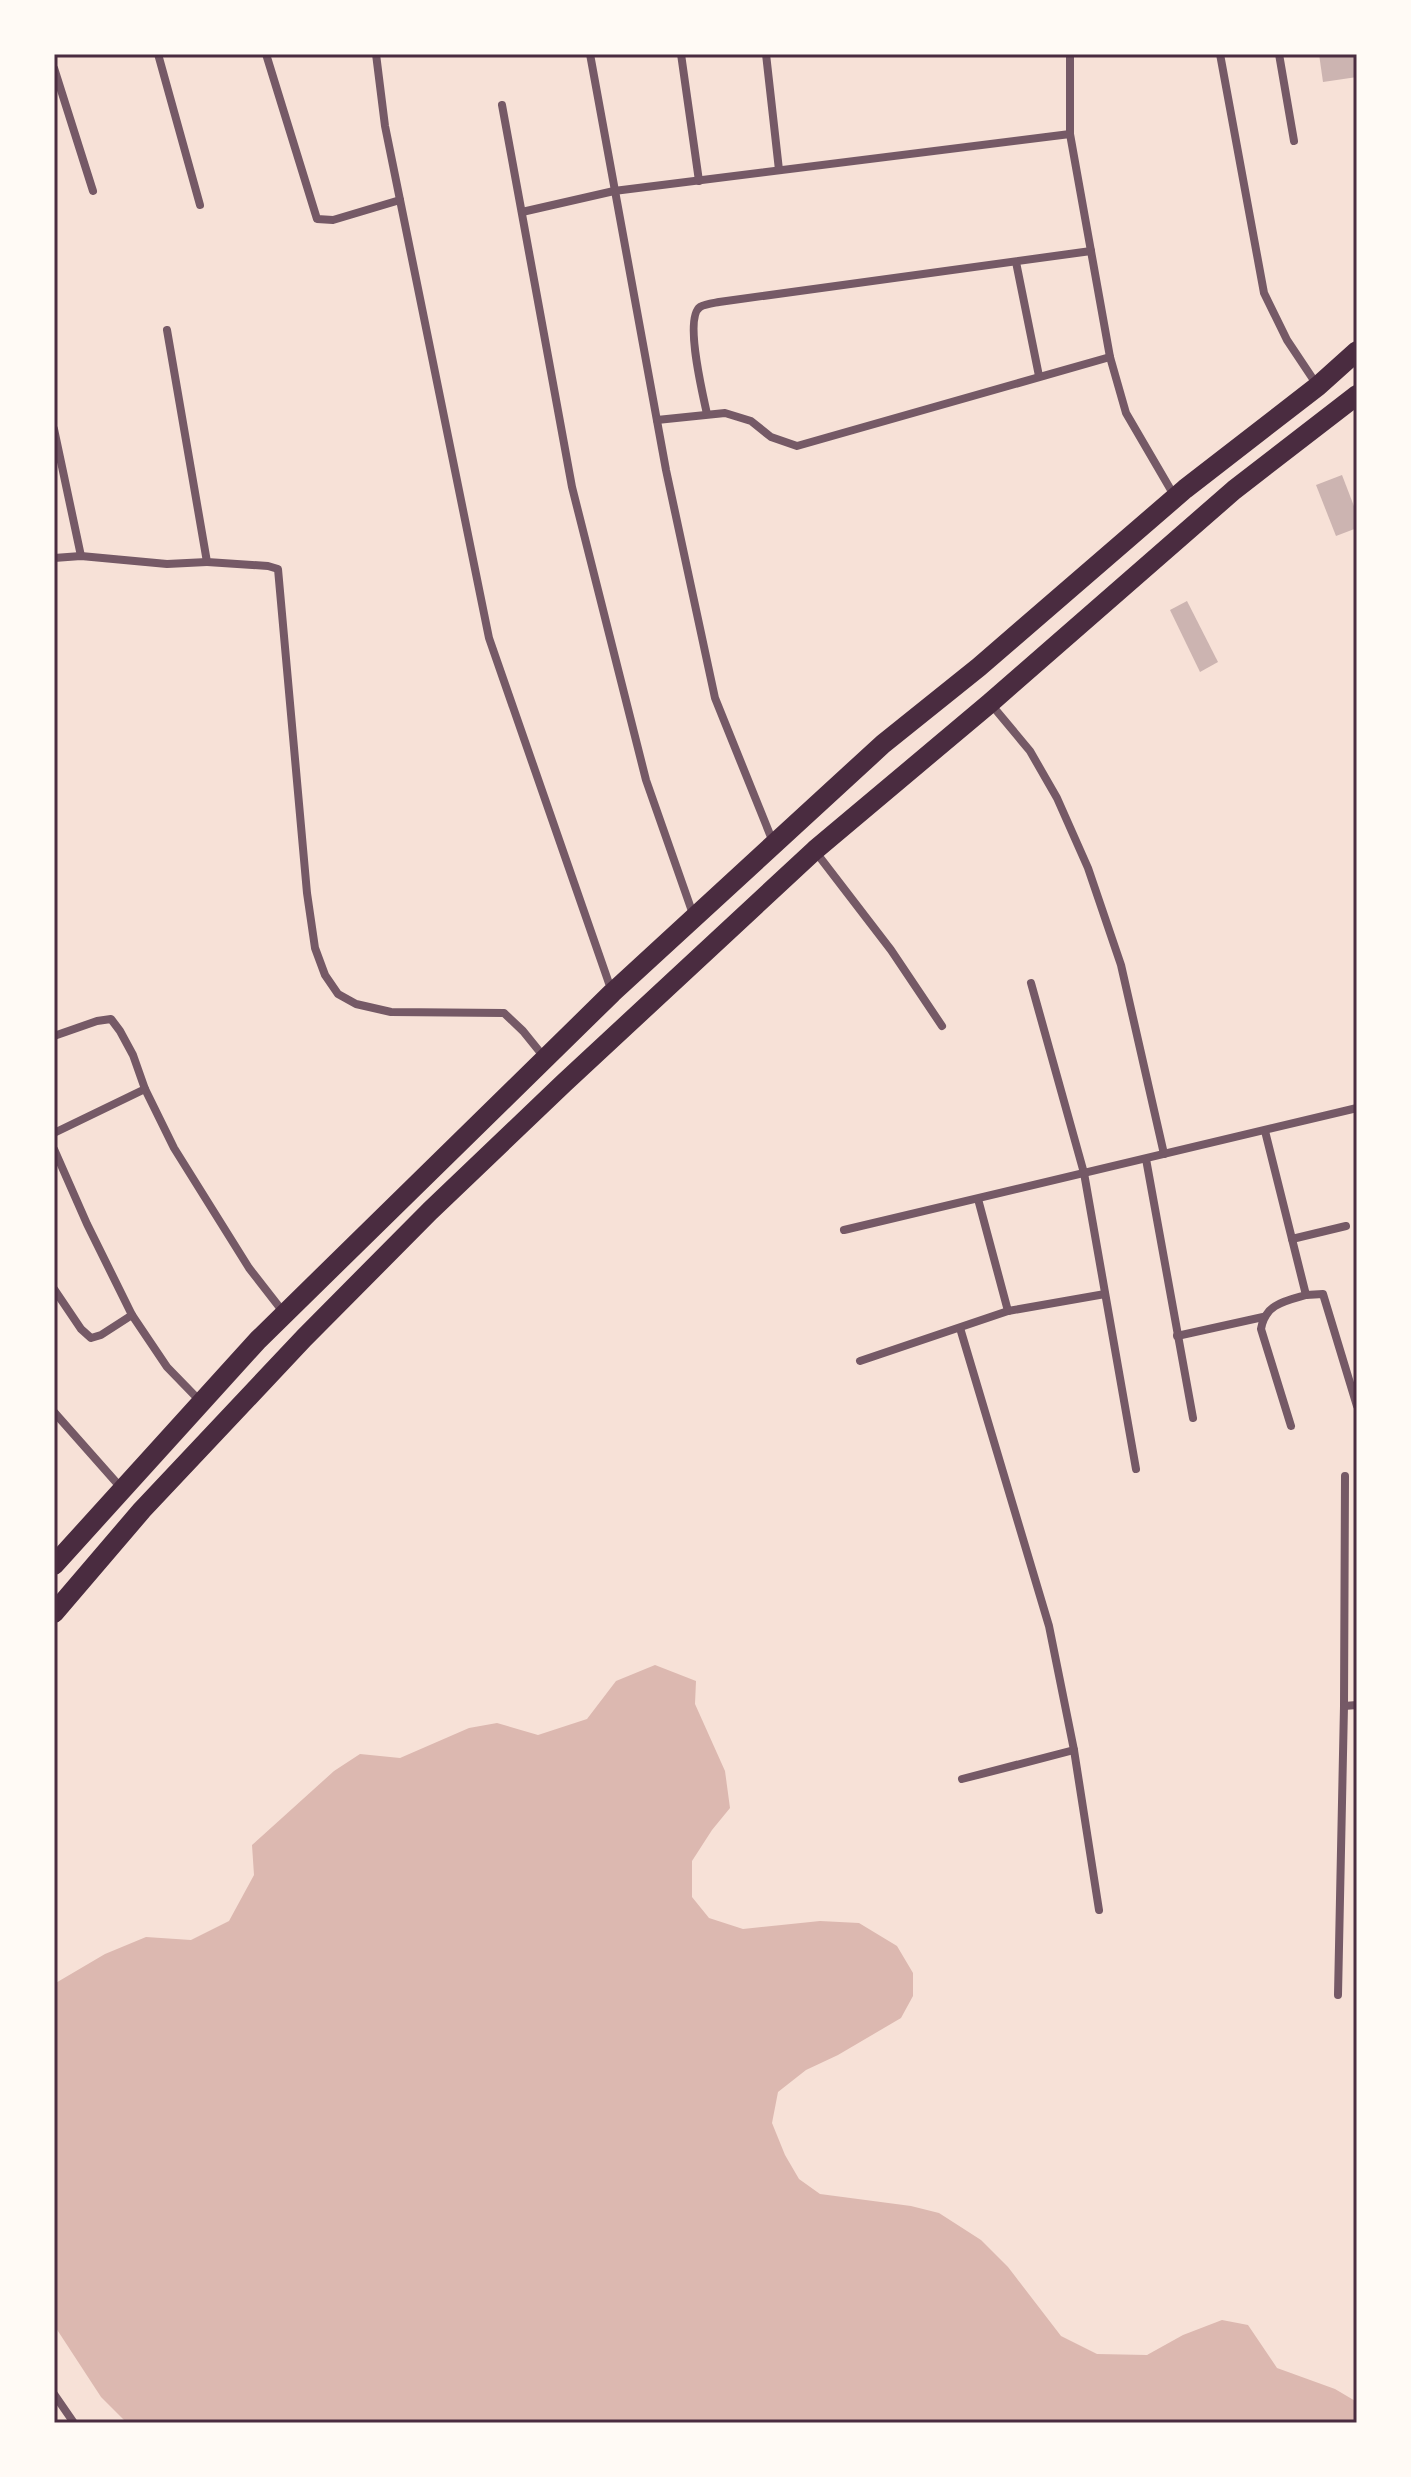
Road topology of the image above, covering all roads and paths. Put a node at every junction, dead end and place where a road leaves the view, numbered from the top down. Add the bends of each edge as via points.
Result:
1 (158, 54) edge
2 (266, 54) edge
3 (376, 54) edge
4 (590, 54) edge
5 (681, 54) edge
6 (766, 54) edge
7 (1070, 54) edge
8 (1220, 54) edge
9 (1279, 54) edge
10 (54, 68) edge
11 (502, 105) dead end
12 (1070, 134) junction
13 (1294, 141) dead end
14 (779, 170) junction
15 (699, 181) junction
16 (93, 191) dead end
17 (614, 191) junction
18 (400, 200) junction
19 (200, 205) dead end
20 (522, 212) junction
21 (1091, 251) junction
22 (1016, 262) junction
23 (167, 330) dead end
24 (1357, 351) edge
25 (1110, 357) junction
26 (1039, 376) junction
27 (1318, 386) junction
28 (1357, 395) edge
29 (707, 414) junction
30 (657, 420) junction
31 (54, 429) edge
32 (1180, 493) junction
33 (1204, 516) junction
34 (81, 556) junction
35 (54, 558) edge
36 (207, 562) junction
37 (979, 667) junction
38 (996, 698) junction
39 (774, 843) junction
40 (815, 850) junction
41 (694, 917) junction
42 (1031, 983) dead end
43 (612, 993) junction
44 (942, 1026) dead end
45 (54, 1036) edge
46 (544, 1057) junction
47 (145, 1089) junction
48 (1357, 1108) edge
49 (1265, 1131) junction
50 (54, 1133) edge
51 (54, 1149) edge
52 (1164, 1154) junction
53 (1146, 1159) junction
54 (1084, 1173) junction
55 (978, 1199) junction
56 (1346, 1226) dead end
57 (844, 1230) dead end
58 (1292, 1239) junction
59 (54, 1289) edge
60 (1105, 1294) junction
61 (1306, 1295) junction
62 (1008, 1311) junction
63 (284, 1313) junction
64 (132, 1315) junction
65 (1263, 1317) junction
66 (960, 1328) junction
67 (1177, 1336) junction
68 (860, 1361) dead end
69 (203, 1403) junction
70 (1357, 1406) edge
71 (54, 1412) edge
72 (1193, 1418) dead end
73 (1291, 1426) dead end
74 (1136, 1469) dead end
75 (1345, 1476) dead end
76 (124, 1491) junction
77 (54, 1565) edge
78 (54, 1613) edge
79 (1357, 1705) edge
80 (1344, 1706) junction
81 (1074, 1750) junction
82 (962, 1779) dead end
83 (1099, 1910) dead end
84 (1338, 1995) dead end
85 (54, 2394) edge
86 (74, 2423) edge

1 - 19 street
2 - 18 street via 317,219 333,220
3 - 18 street
4 - 17 street
5 - 15 street
6 - 14 street
7 - 12 street
8 - 27 street via 1264,293
9 - 13 street
10 - 16 street
11 - 20 street
12 - 14 street
12 - 21 street
14 - 15 street
15 - 17 street
17 - 20 street
17 - 30 street
18 - 43 street via 489,638
20 - 41 street via 575,502 646,780
21 - 22 street
21 - 25 street
22 - 26 street
22 - 29 street via 701,307 693,316 693,332
23 - 36 street
24 - 27 highway
25 - 26 street
25 - 32 street via 1126,413
26 - 29 street via 797,446 771,437 751,421
27 - 32 highway
28 - 33 highway
29 - 30 street
30 - 39 street via 715,698
31 - 34 street
32 - 33 highway
32 - 37 highway
33 - 38 highway
34 - 35 street
34 - 36 street
36 - 46 street via 278,569 307,893 325,975 338,994 391,1012 504,1013
37 - 38 highway
37 - 39 highway via 883,744
38 - 40 highway
38 - 52 street via 1057,798 1088,868 1121,965
39 - 41 highway
40 - 44 street
40 - 78 highway via 430,1211 152,1499
41 - 43 highway
42 - 54 street
43 - 46 highway
45 - 47 street via 111,1019 133,1055
46 - 63 highway
47 - 50 street
47 - 63 street via 174,1148 249,1268
48 - 49 street
49 - 52 street
49 - 58 street
51 - 64 street
52 - 53 street
53 - 54 street
53 - 67 street
54 - 55 street
54 - 60 street
55 - 57 street
55 - 62 street
56 - 58 street
58 - 61 street
59 - 64 street via 91,1338
60 - 62 street
60 - 74 street
61 - 65 street via 1282,1302
61 - 70 street via 1323,1294
62 - 66 street
63 - 69 highway
64 - 69 street via 167,1367
65 - 67 street
65 - 73 street via 1261,1329
66 - 68 street
66 - 81 street via 1049,1626
67 - 72 street
69 - 76 highway
71 - 76 street
75 - 80 street
76 - 77 highway
79 - 80 street
80 - 84 street
81 - 82 street
81 - 83 street
85 - 86 street

